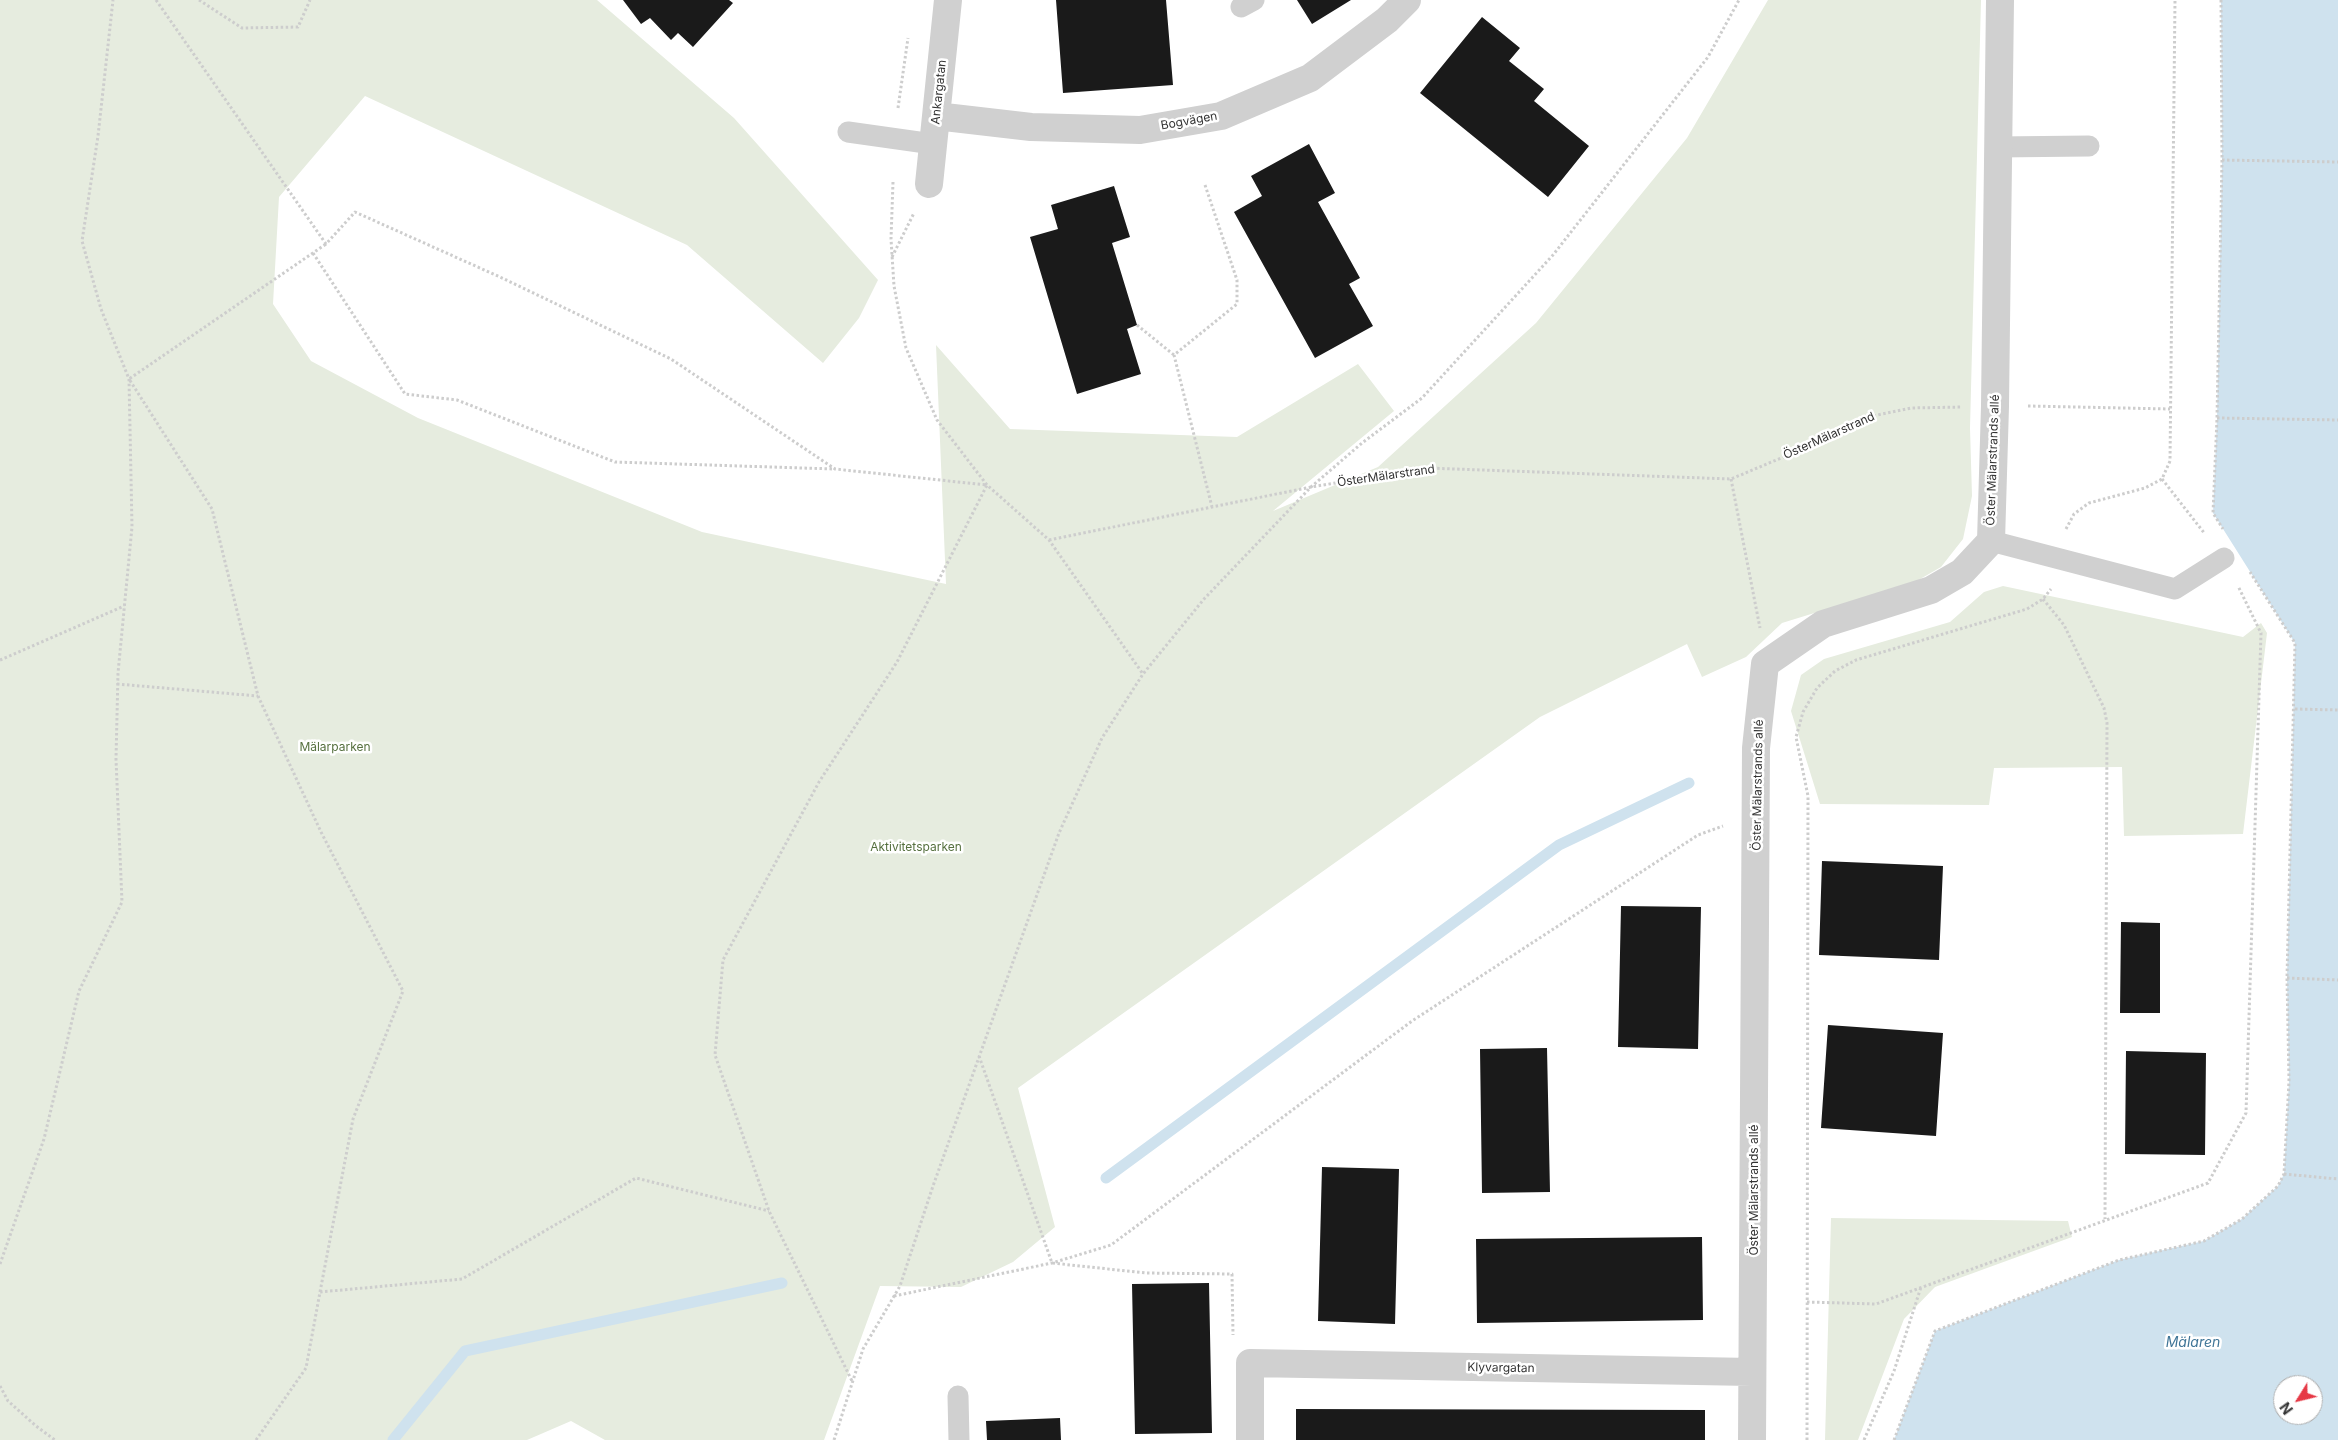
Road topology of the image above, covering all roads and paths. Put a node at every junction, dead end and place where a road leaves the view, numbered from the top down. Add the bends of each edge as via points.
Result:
1 (113, 0) edge
2 (156, 0) edge
3 (200, 0) edge
4 (310, 0) edge
5 (948, 0) edge
6 (1406, 0) edge
7 (1739, 0) edge
8 (2000, 0) edge
9 (2175, 0) edge
10 (2221, 0) edge
11 (909, 30) dead end
12 (936, 116) junction
13 (848, 132) dead end
14 (895, 138) junction
15 (933, 144) junction
16 (2089, 146) dead end
17 (1997, 148) junction
18 (2222, 160) junction
19 (2338, 162) edge
20 (929, 184) joint
21 (1205, 185) dead end
22 (326, 244) junction
23 (313, 253) junction
24 (892, 257) junction
25 (1138, 325) dead end
26 (1174, 355) junction
27 (128, 379) junction
28 (1995, 406) junction
29 (2170, 409) junction
30 (2217, 418) junction
31 (2338, 420) edge
32 (835, 469) junction
33 (1731, 479) junction
34 (2162, 479) junction
35 (987, 485) junction
36 (1312, 487) junction
37 (1212, 507) junction
38 (2228, 537) dead end
39 (1049, 540) junction
40 (1991, 541) junction
41 (2224, 558) junction
42 (2059, 559) junction
43 (2249, 570) dead end
44 (2042, 599) junction
45 (124, 606) junction
46 (0, 660) edge
47 (1765, 664) junction
48 (1143, 674) junction
49 (117, 684) junction
50 (258, 696) junction
51 (2295, 709) junction
52 (2338, 710) edge
53 (1756, 814) junction
54 (2287, 978) junction
55 (2338, 980) edge
56 (979, 1056) junction
57 (2284, 1174) junction
58 (2338, 1179) edge
59 (768, 1211) junction
60 (2105, 1219) junction
61 (1052, 1263) junction
62 (0, 1264) edge
63 (1921, 1288) junction
64 (320, 1292) junction
65 (894, 1296) junction
66 (1807, 1302) junction
67 (1250, 1363) junction
68 (1752, 1372) junction
69 (852, 1381) junction
70 (0, 1386) edge
71 (958, 1396) dead end
72 (55, 1440) edge
73 (256, 1440) edge
74 (834, 1440) edge
75 (959, 1440) edge
76 (1250, 1440) edge
77 (1752, 1440) edge
78 (1807, 1440) edge
79 (1864, 1440) edge
80 (1894, 1440) edge

1 - 27 path via 82,241 101,309
2 - 22 path
3 - 4 path via 242,28 298,27
5 - 12 street, Ankargatan
6 - 12 street, Bogvägen via 1387,20 1310,78 1221,116 1140,130 1031,127
7 - 36 path via 1708,57 1553,255 1422,398 1362,443
8 - 17 street, Öster Mälarstrands allé
9 - 29 path
10 - 18 path
11 - 14 path
12 - 15 street, Ankargatan
13 - 14 lane
14 - 15 lane
14 - 24 path
15 - 20 street, Ankargatan
16 - 17 lane
17 - 28 street, Öster Mälarstrands allé
18 - 19 path
18 - 30 path
20 - 24 path
21 - 26 path via 1236,280 1237,304
22 - 23 path
22 - 32 path via 355,212 500,276 671,359
23 - 27 path
23 - 32 path via 405,394 457,400 614,462
24 - 35 path via 906,348 937,420
25 - 26 path
26 - 37 path
27 - 45 path via 132,527
27 - 50 path via 212,509
28 - 29 path, ÖsterMälarstrand
28 - 33 path, ÖsterMälarstrand via 1910,408 1868,416
28 - 40 street, Öster Mälarstrands allé
29 - 34 path via 2170,461
30 - 31 path
30 - 38 path via 2213,513
32 - 35 path
33 - 36 path, ÖsterMälarstrand via 1427,468
33 - 47 path
34 - 41 path
34 - 42 path via 2145,488 2089,503 2074,514 2066,526
35 - 39 path
35 - 59 path via 897,662 819,782 723,960 715,1055
36 - 37 path, ÖsterMälarstrand
36 - 48 path via 1204,599
37 - 39 path, ÖsterMälarstrand
39 - 48 path
40 - 42 lane
40 - 47 street, Öster Mälarstrands allé via 1962,572 1931,590 1823,624
41 - 42 lane via 2175,589
41 - 60 path via 2261,633 2246,1112 2208,1183
42 - 44 path via 2053,587
43 - 51 path via 2295,643
44 - 60 path via 2064,625 2104,708 2107,723
44 - 66 path via 2011,615 1856,660 1835,671 1817,688 1803,712 1796,737 1808,796
45 - 46 path
45 - 49 path
47 - 53 street, Öster Mälarstrands allé via 1756,748
48 - 56 path via 1102,738 1059,833
49 - 50 path
49 - 62 path via 116,759 122,902 80,991 44,1139
50 - 64 path via 321,832 403,991 353,1119
51 - 52 path
51 - 54 path
53 - 61 path via 1698,835 1510,955 1412,1021 1111,1244
53 - 68 street, Öster Mälarstrands allé
54 - 55 path
54 - 57 path via 2289,1081
56 - 61 path
56 - 65 path
57 - 58 path
57 - 80 path via 2278,1186 2242,1219 2204,1241 2119,1260 1935,1331
59 - 64 path via 636,1178 462,1279
59 - 69 path
60 - 63 path
61 - 65 path
61 - 67 path via 1146,1273 1232,1274 1233,1336
63 - 66 path via 1876,1304
63 - 79 path via 1894,1371
64 - 73 path via 306,1368
65 - 69 path via 863,1349
66 - 78 path
67 - 68 street, Klyvargatan
67 - 76 street
68 - 77 street, Öster Mälarstrands allé
69 - 74 path
70 - 72 path via 8,1401
71 - 75 lane

